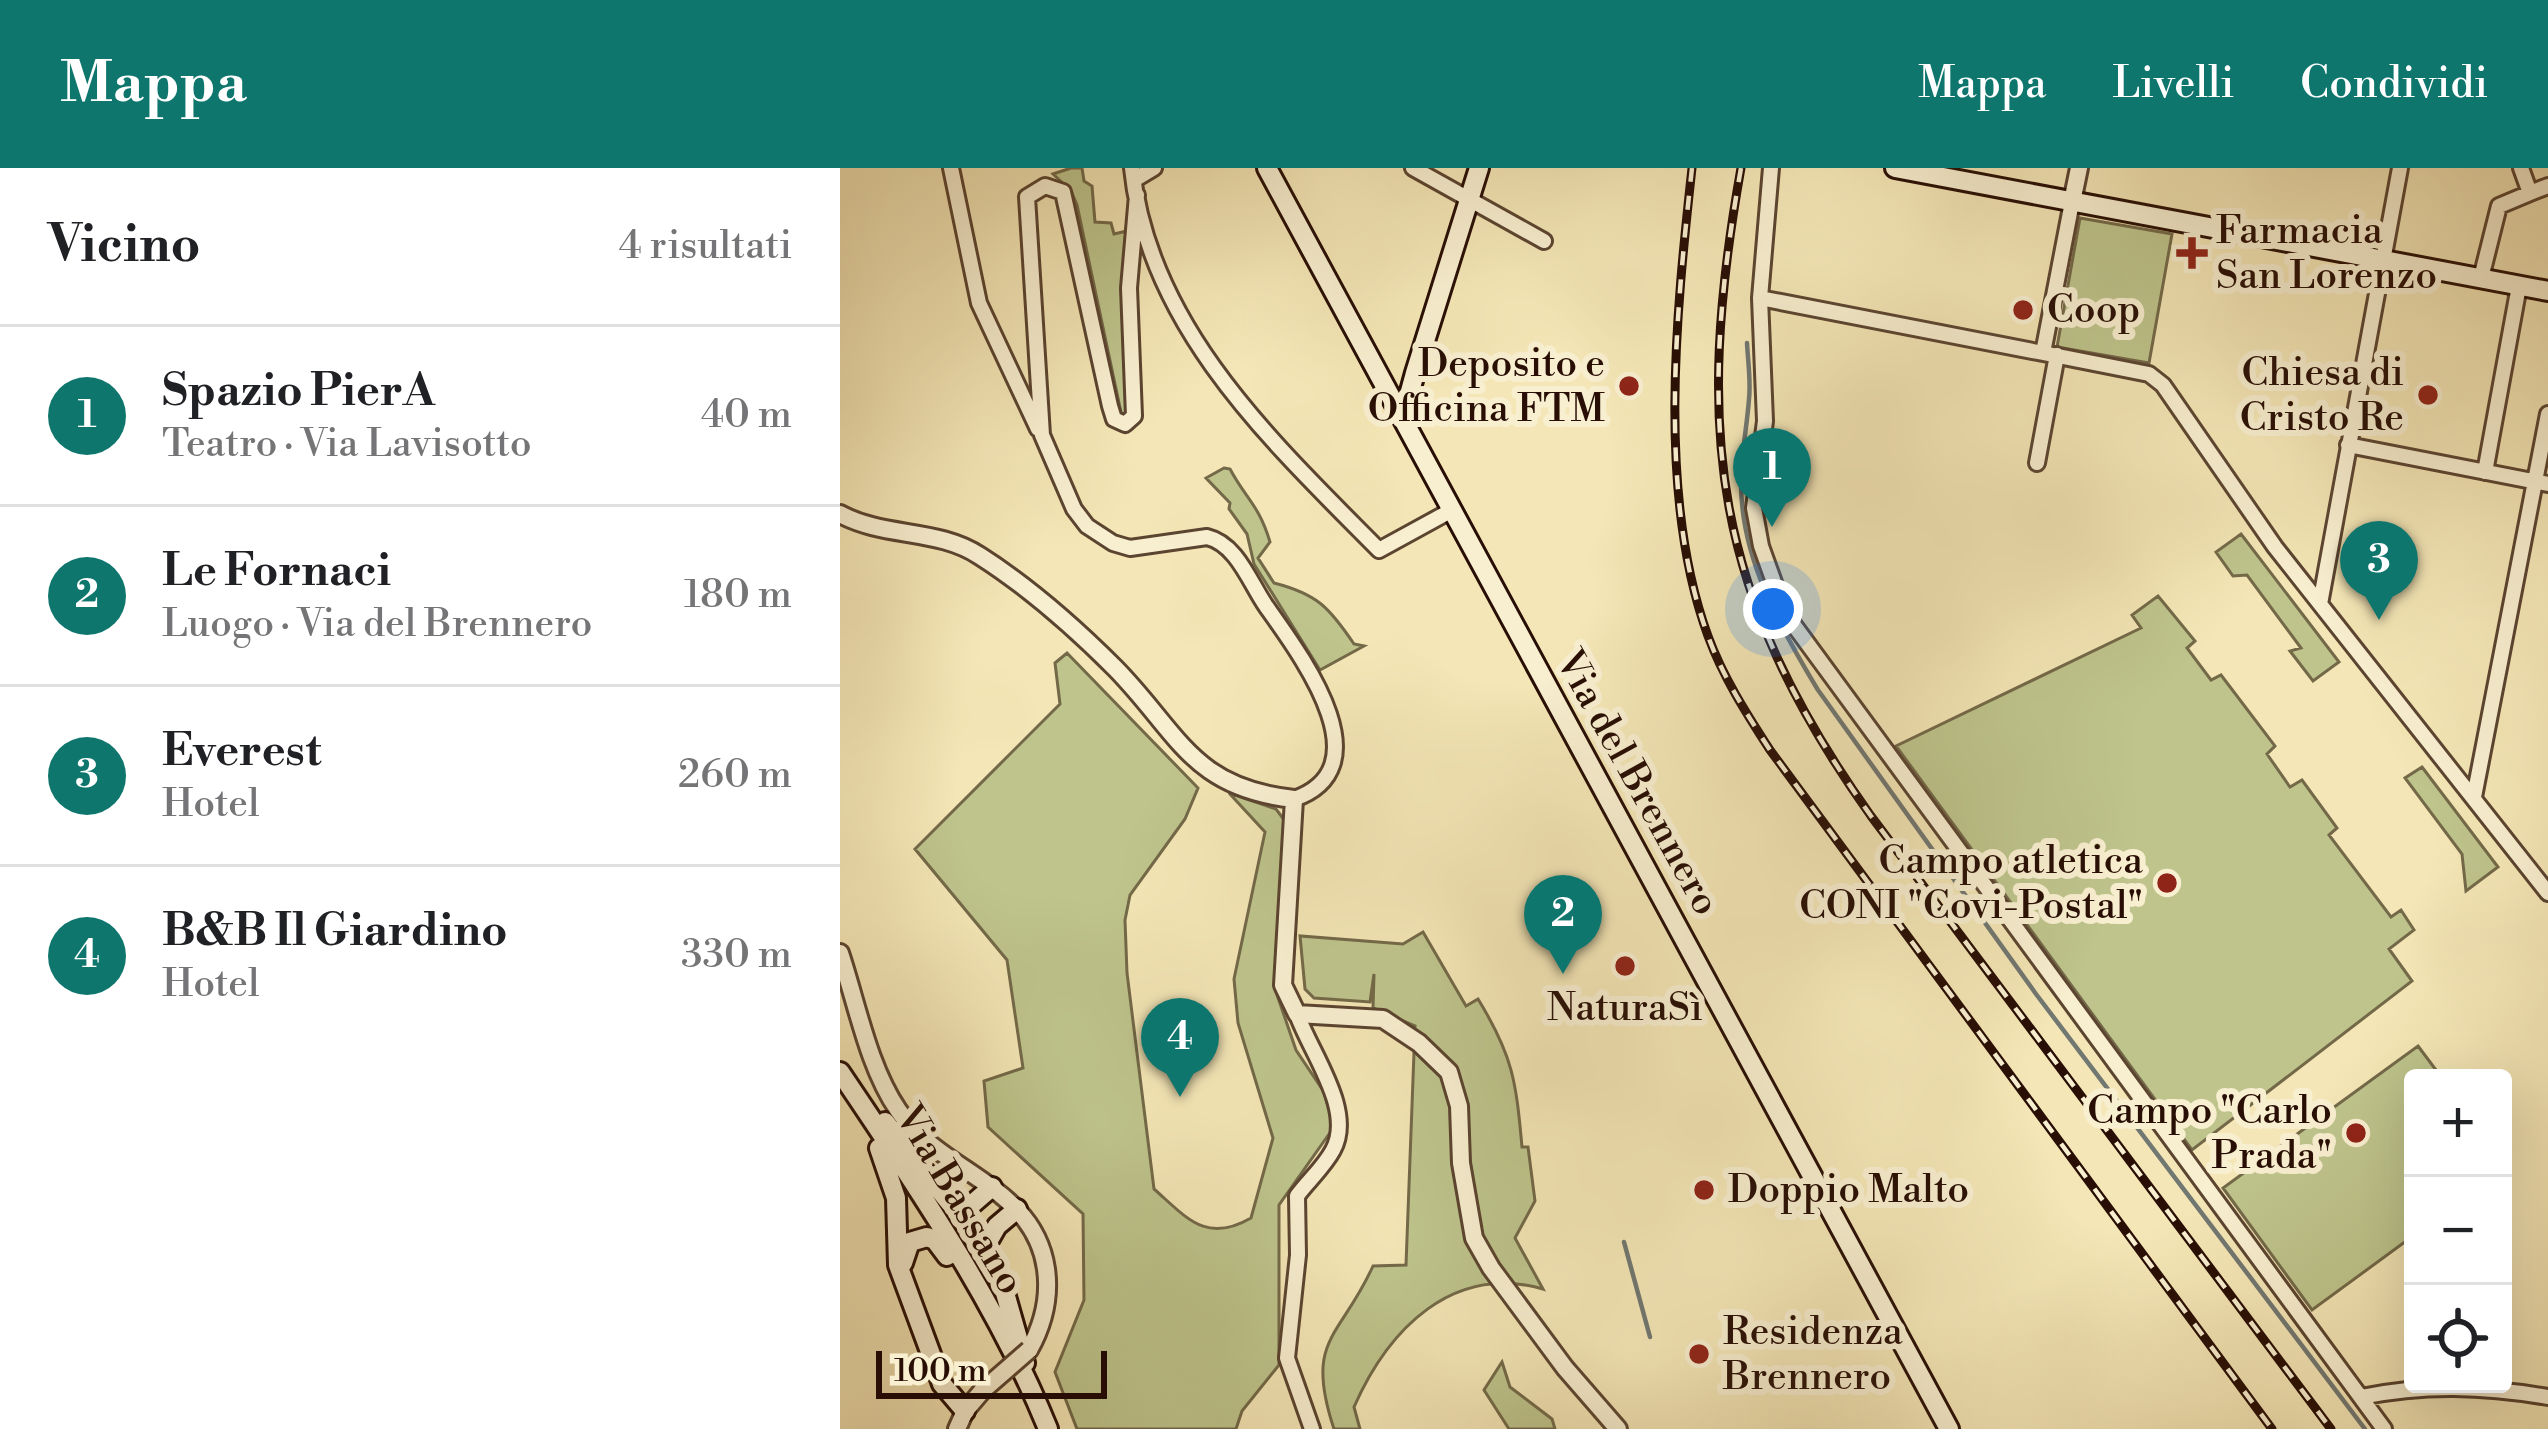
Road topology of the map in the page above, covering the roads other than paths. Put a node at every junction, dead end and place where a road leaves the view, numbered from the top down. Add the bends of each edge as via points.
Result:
1 (952, 168) edge
2 (1154, 168) edge
3 (1268, 168) edge
4 (1413, 168) edge
5 (1479, 168) edge
6 (1772, 168) edge
7 (1895, 168) edge
8 (2079, 168) edge
9 (2400, 168) edge
10 (2521, 168) edge
11 (1134, 181) edge
12 (2548, 186) edge
13 (2530, 193) junction
14 (1471, 201) junction
15 (2072, 202) junction
16 (1544, 241) dead end
17 (2383, 260) junction
18 (2481, 278) junction
19 (2519, 286) junction
20 (2548, 291) edge
21 (1760, 298) junction
22 (2050, 354) junction
23 (1375, 369) junction
24 (1415, 373) junction
25 (2548, 415) edge
26 (1409, 432) junction
27 (1042, 436) junction
28 (2348, 445) junction
29 (2037, 463) dead end
30 (2485, 472) junction
31 (2542, 482) edge
32 (1451, 510) junction
33 (840, 514) edge
34 (2320, 604) junction
35 (2474, 797) junction
36 (1294, 799) junction
37 (2548, 893) edge
38 (840, 953) edge
39 (1297, 1014) junction
40 (840, 1072) edge
41 (858, 1099) junction
42 (992, 1186) junction
43 (1018, 1209) junction
44 (903, 1274) junction
45 (1030, 1385) junction
46 (2361, 1396) junction
47 (2548, 1397) edge
48 (961, 1420) edge
49 (1048, 1429) edge
50 (1312, 1429) edge
51 (1618, 1429) edge
52 (1949, 1429) edge
53 (2384, 1429) edge

1 - 27 street via 979,303
2 - 11 street
3 - 23 main road, Via del Brennero
4 - 14 street
5 - 14 main road
6 - 21 street
7 - 15 main road
8 - 15 street
9 - 17 street
10 - 13 street
11 - 27 street via 1133,416 1125,424 1110,406 1063,192 1045,185 1027,197
11 - 32 street via 1160,272 1217,374 1354,526 1378,550
12 - 13 street
13 - 18 street via 2498,206
14 - 16 street
14 - 24 main road
15 - 17 main road
15 - 22 street
17 - 18 main road
17 - 28 street
18 - 19 main road
19 - 20 main road
19 - 30 street
21 - 22 street
21 - 46 street via 1765,421 1754,508 1785,614
22 - 29 street
22 - 34 street via 2149,374 2163,385
23 - 24 main road via 1398,379
23 - 26 main road, Via del Brennero
24 - 26 main road
25 - 31 street
26 - 32 main road, Via del Brennero
27 - 36 street via 1074,509 1113,543 1216,539 1232,552 1322,697 1335,759 1322,785
28 - 30 street
28 - 34 street
30 - 31 street
31 - 35 street
32 - 52 main road, Via del Brennero
33 - 36 street via 978,554 1112,665 1210,774
34 - 35 street
35 - 37 street
36 - 39 street via 1283,985
38 - 42 street via 897,1109
39 - 50 street via 1325,1072 1340,1134 1297,1196 1287,1358
39 - 51 street via 1383,1019 1449,1072 1474,1238
40 - 41 main road, Via Bassano
41 - 42 main road via 950,1202 970,1206
41 - 44 main road via 890,1172
41 - 45 main road, Via Bassano
42 - 43 street
43 - 45 main road via 985,1247
43 - 48 street, bridge via 1047,1274 1043,1320 1029,1350
44 - 45 main road via 910,1242 926,1237 941,1245
44 - 48 main road
45 - 49 main road, Via Bassano
46 - 47 street via 2472,1386
46 - 53 street

